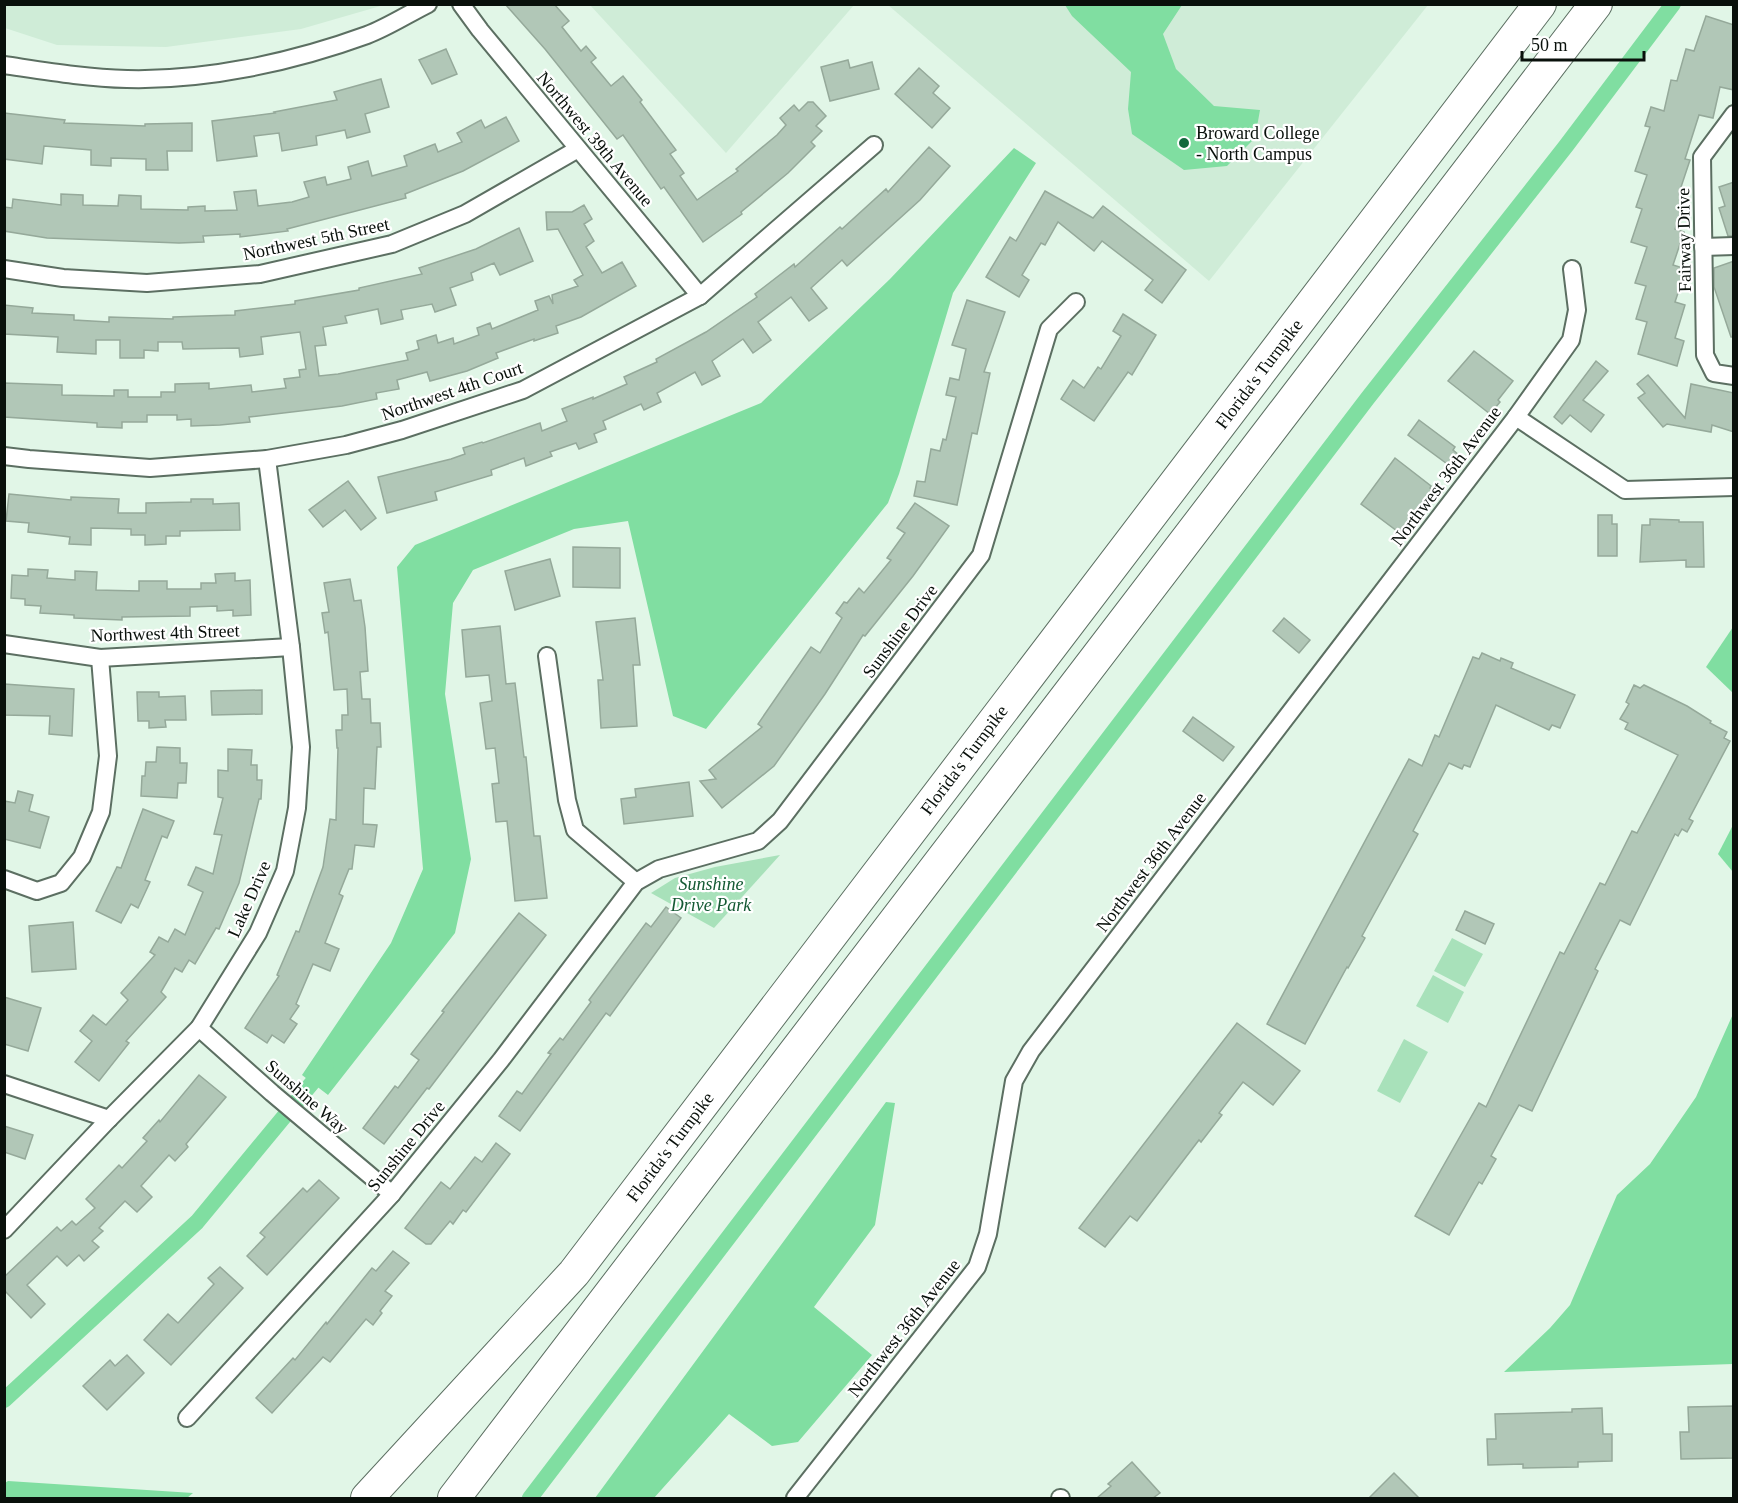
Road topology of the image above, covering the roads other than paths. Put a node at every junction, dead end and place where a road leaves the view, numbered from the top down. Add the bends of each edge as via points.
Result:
1 (428, 4) edge
2 (461, 4) edge
3 (1540, 4) edge
4 (1596, 4) edge
5 (4, 65) edge
6 (1734, 114) edge
7 (874, 145) dead end
8 (578, 149) junction
9 (1734, 246) edge
10 (1703, 247) junction
11 (4, 269) edge
12 (1572, 269) dead end
13 (700, 296) junction
14 (1076, 302) dead end
15 (1734, 376) edge
16 (1516, 417) junction
17 (4, 456) edge
18 (267, 459) junction
19 (1734, 487) edge
20 (4, 644) edge
21 (291, 647) junction
22 (547, 656) dead end
23 (100, 658) junction
24 (4, 879) edge
25 (636, 882) junction
26 (199, 1028) junction
27 (4, 1084) edge
28 (109, 1119) junction
29 (392, 1194) junction
30 (4, 1230) edge
31 (187, 1418) dead end
32 (367, 1498) edge
33 (454, 1498) edge
34 (795, 1498) edge

1 - 5 street via 369,34 280,62 183,77 127,79
2 - 8 street, Northwest 39th Avenue
3 - 32 highway, Florida's Turnpike via 574,1273
4 - 33 highway
6 - 10 street, Fairway Drive via 1702,157
7 - 13 street, Northwest 4th Court
8 - 11 street, Northwest 5th Street via 465,214 392,244 260,274 147,283 63,278
8 - 13 street, Northwest 39th Avenue
9 - 10 street
10 - 15 street, Fairway Drive via 1705,355 1714,373
12 - 16 street, Northwest 36th Avenue via 1577,310 1571,340
13 - 18 street, Northwest 4th Court via 523,390 402,430
14 - 25 street, Sunshine Drive via 1048,329 981,555 788,812 758,841 659,869
16 - 19 street via 1625,490
16 - 34 street, Northwest 36th Avenue via 1031,1051 1014,1081 988,1234 977,1266
17 - 18 street, Northwest 4th Court via 150,468
18 - 21 street, Lake Drive
20 - 23 street, Northwest 4th Street
21 - 23 street, Northwest 4th Street
21 - 26 street, Lake Drive via 301,747 297,808 285,871 258,933
22 - 25 street via 567,800 575,830
23 - 24 street via 108,756 101,812 82,856 61,883 37,891
25 - 29 street, Sunshine Drive via 501,1060
26 - 28 street, Lake Drive
26 - 29 street, Sunshine Way
27 - 28 street
28 - 30 street, Lake Drive
29 - 31 street, Sunshine Drive

